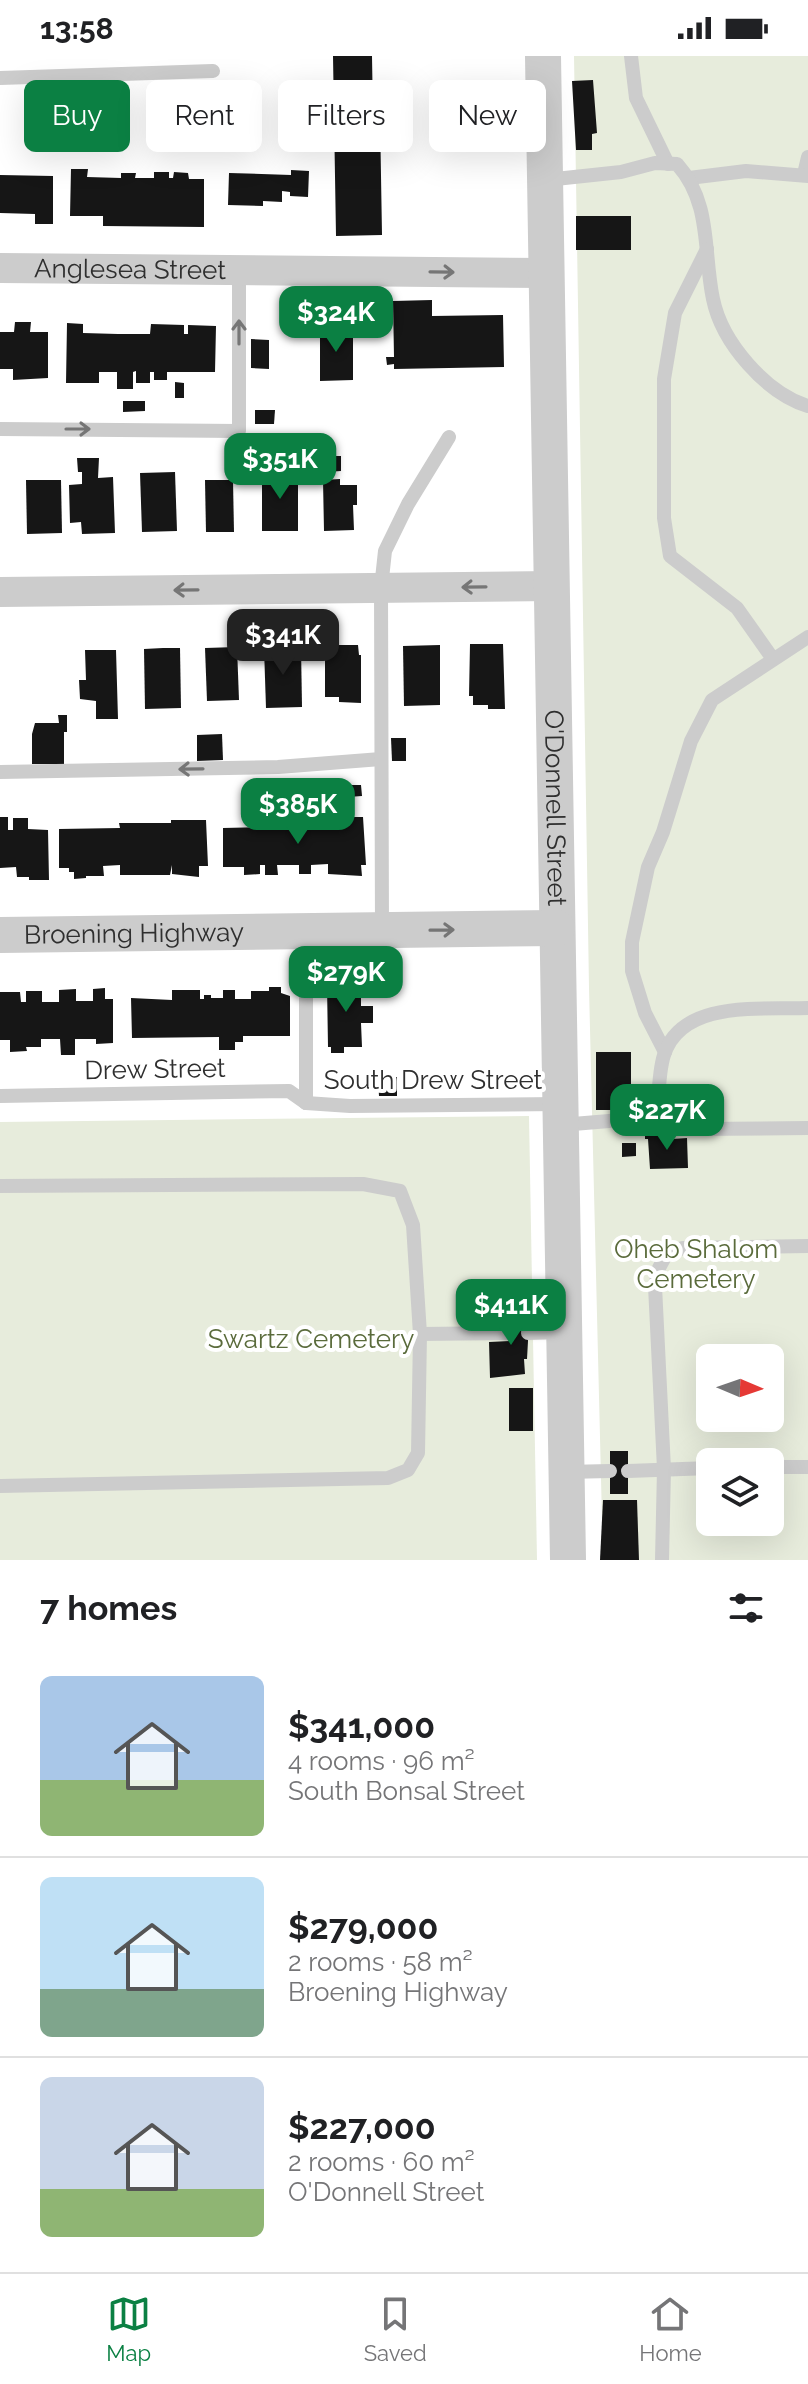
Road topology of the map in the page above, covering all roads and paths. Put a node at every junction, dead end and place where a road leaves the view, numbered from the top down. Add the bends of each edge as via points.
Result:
1 (543, 56) edge
2 (631, 56) edge
3 (213, 71) dead end
4 (0, 78) edge
5 (808, 157) edge
6 (668, 164) junction
7 (806, 175) edge
8 (689, 178) junction
9 (545, 180) junction
10 (707, 249) junction
11 (0, 268) edge
12 (239, 270) junction
13 (547, 273) junction
14 (808, 406) edge
15 (0, 429) edge
16 (449, 437) dead end
17 (552, 586) junction
18 (381, 588) junction
19 (0, 592) edge
20 (808, 637) edge
21 (773, 659) junction
22 (381, 759) junction
23 (0, 772) edge
24 (557, 928) junction
25 (382, 930) junction
26 (306, 932) junction
27 (0, 935) edge
28 (808, 1008) edge
29 (665, 1052) junction
30 (0, 1096) edge
31 (306, 1103) junction
32 (560, 1114) junction
33 (657, 1117) junction
34 (808, 1128) edge
35 (0, 1186) edge
36 (808, 1246) edge
37 (564, 1332) junction
38 (510, 1333) dead end
39 (528, 1333) dead end
40 (420, 1334) junction
41 (784, 1467) edge
42 (808, 1467) edge
43 (696, 1468) edge
44 (664, 1469) junction
45 (610, 1471) dead end
46 (628, 1471) dead end
47 (566, 1472) junction
48 (1, 1484) edge
49 (568, 1560) edge
50 (662, 1560) edge

1 - 9 street, O'Donnell Street
2 - 6 lane via 636,98
3 - 4 lane
5 - 7 lane
6 - 8 lane via 677,164
6 - 9 lane
7 - 8 lane via 746,171
8 - 10 lane via 701,208
9 - 13 street, O'Donnell Street
10 - 14 lane via 713,303 746,363 774,389
10 - 21 lane via 675,313 664,379 664,518 670,556 737,608
11 - 12 street, Anglesea Street
12 -> 13 street, Anglesea Street
15 -> 12 lane via 239,431
13 - 17 street, O'Donnell Street
16 - 18 lane via 385,551
17 -> 18 street
17 - 24 street, O'Donnell Street
18 -> 19 street
18 - 22 lane
20 - 21 lane
21 - 29 lane via 712,700 691,741 648,867 632,942 632,971
22 -> 23 lane via 278,767
22 - 25 lane
25 -> 24 street, Broening Highway
24 - 32 street, O'Donnell Street
25 - 26 street, Broening Highway
26 - 27 street, Broening Highway
26 - 31 lane
28 - 29 lane via 716,1011 680,1029
29 - 33 lane
30 - 31 lane, Drew Street via 289,1091
31 - 32 lane, South Drew Street
32 - 33 lane, South Drew Street
32 - 37 street, O'Donnell Street
33 - 34 lane via 695,1129
35 - 40 lane via 363,1184 400,1191 413,1225
36 - 44 lane via 683,1248 667,1253 655,1286
37 - 39 lane
37 - 47 street, O'Donnell Street
38 - 40 lane
40 - 48 lane via 418,1453 408,1470 388,1478
41 - 42 lane
43 - 44 lane
44 - 46 lane
44 - 50 lane
45 - 47 lane
47 - 49 street, O'Donnell Street

